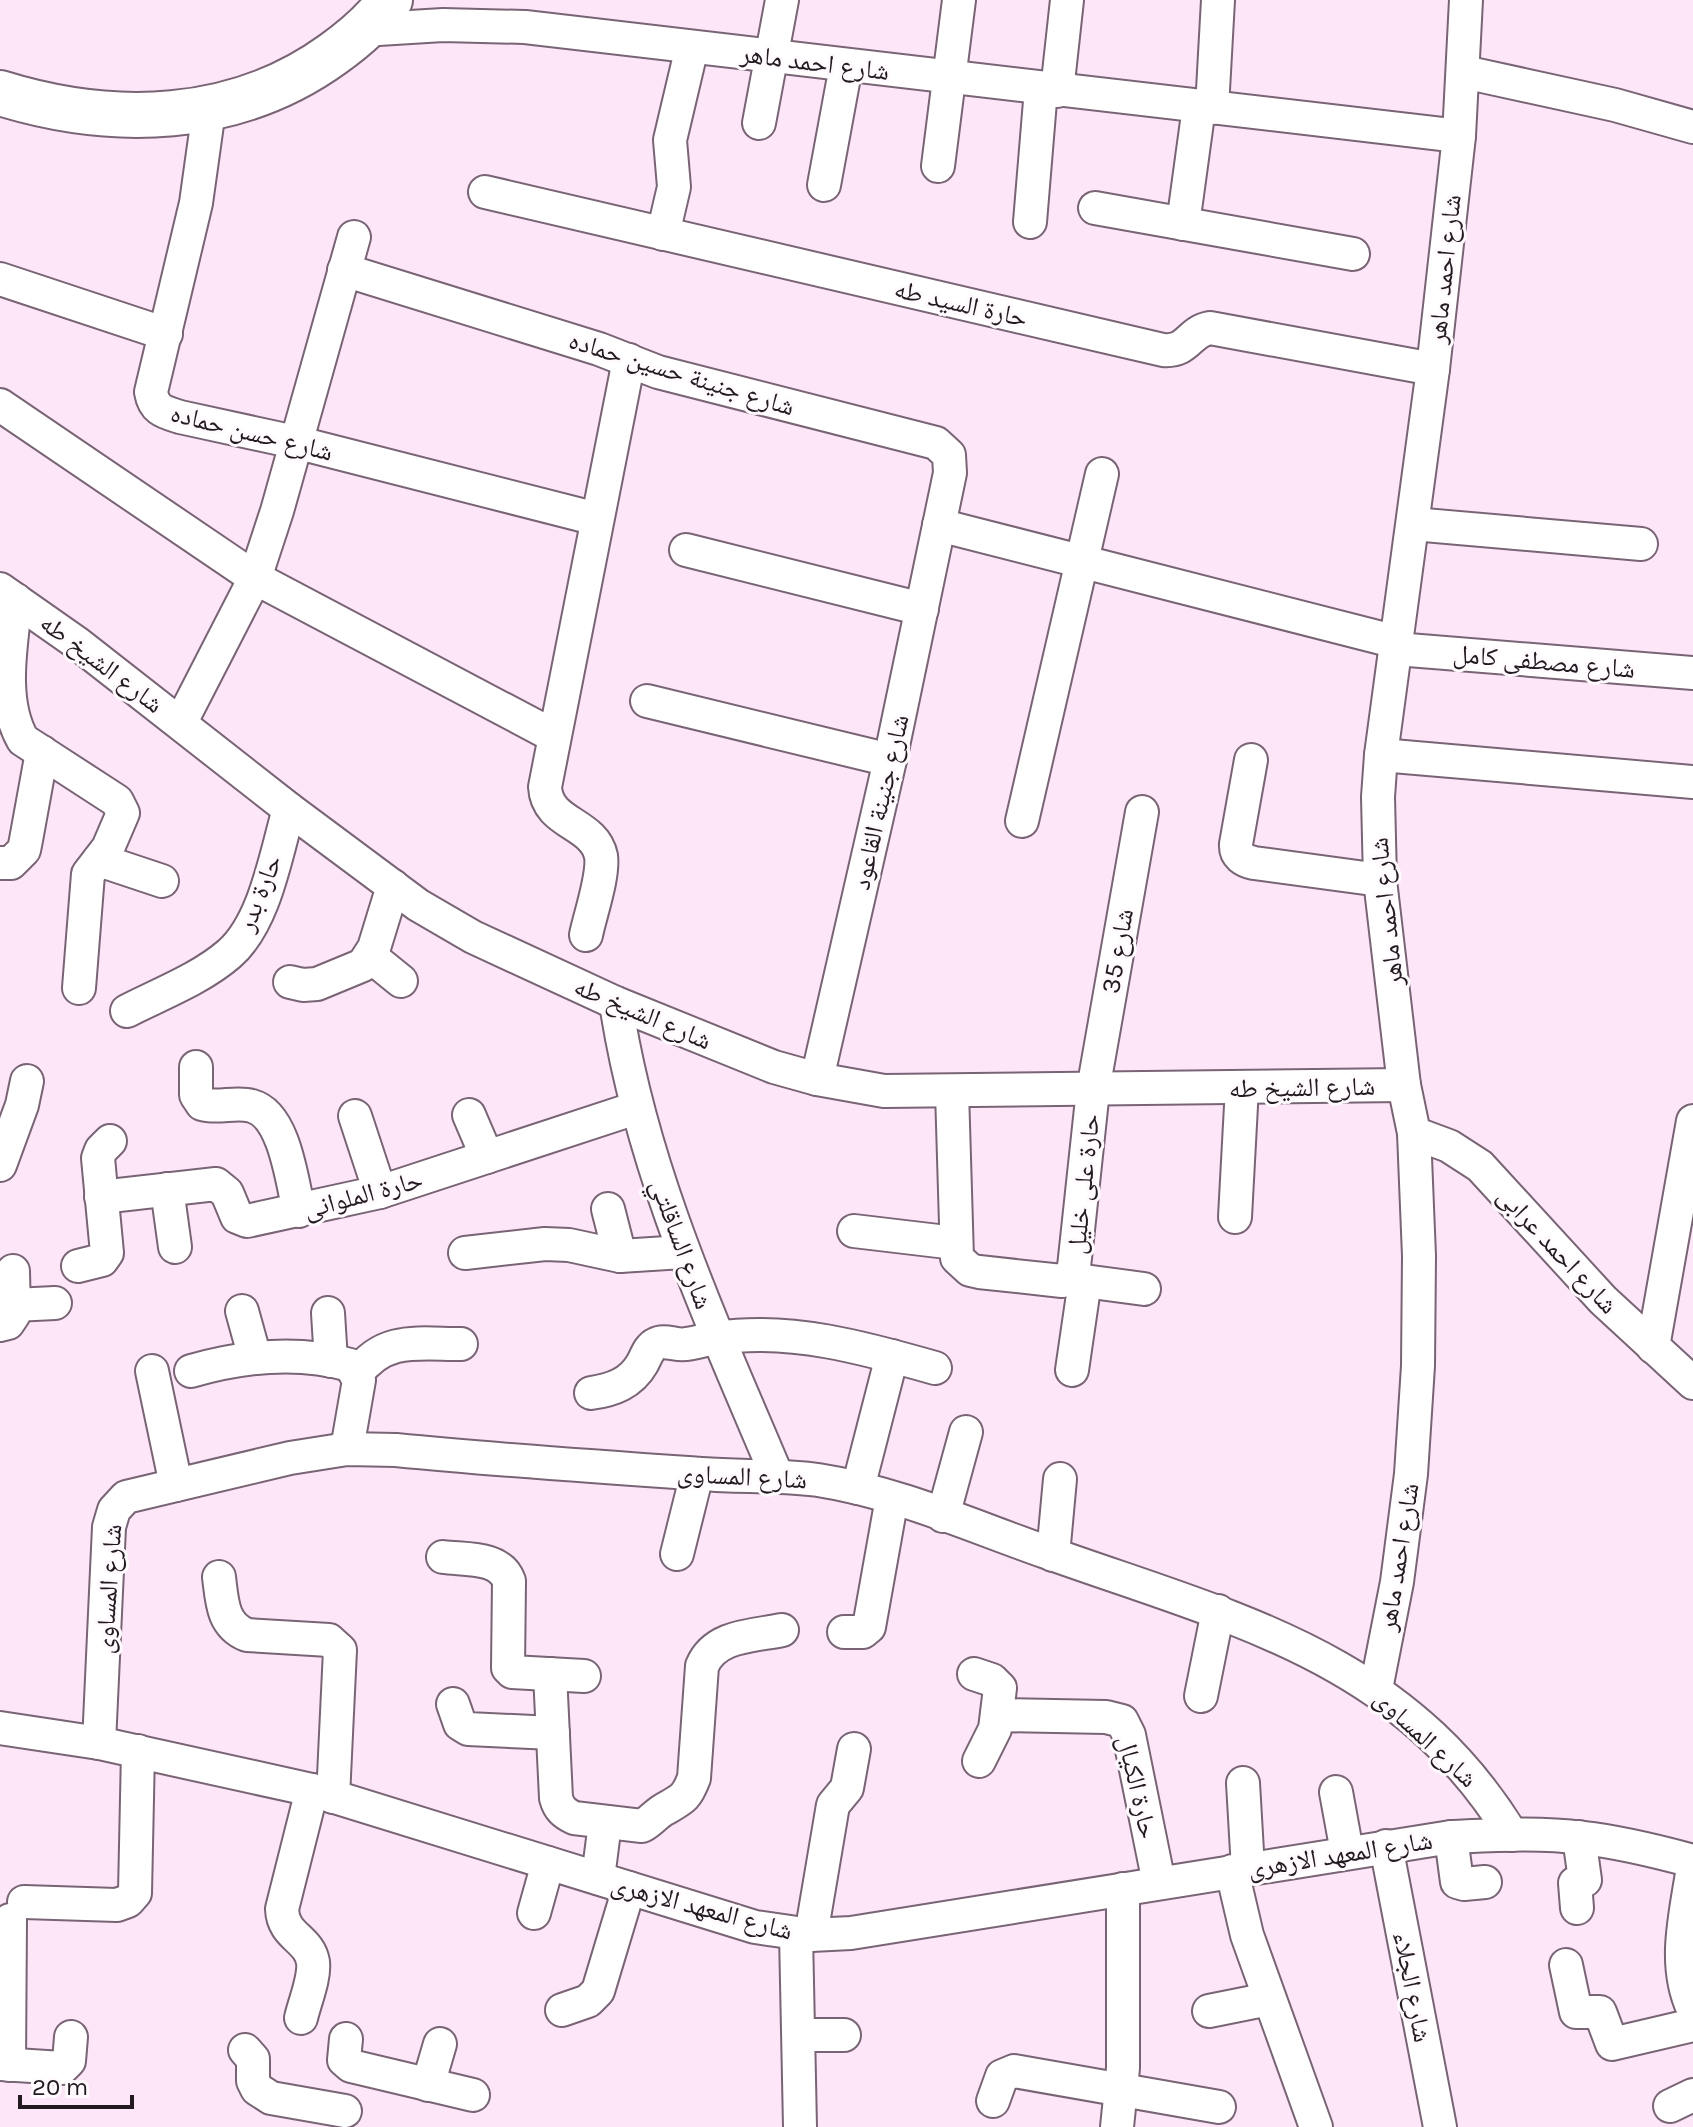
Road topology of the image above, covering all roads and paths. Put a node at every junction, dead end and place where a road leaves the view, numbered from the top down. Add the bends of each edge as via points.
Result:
1 (782, 0) edge
2 (959, 0) edge
3 (1067, 0) edge
4 (1218, 0) edge
5 (1466, 0) edge
6 (376, 15) edge
7 (692, 47) junction
8 (772, 57) junction
9 (846, 66) junction
10 (1464, 72) junction
11 (949, 78) junction
12 (1049, 90) junction
13 (0, 93) edge
14 (1206, 108) junction
15 (209, 110) junction
16 (759, 123) dead end
17 (1693, 127) edge
18 (1459, 136) junction
19 (938, 166) dead end
20 (824, 185) dead end
21 (485, 192) dead end
22 (1095, 208) dead end
23 (1030, 222) dead end
24 (1183, 224) junction
25 (663, 234) junction
26 (354, 237) dead end
27 (1353, 254) dead end
28 (344, 270) junction
29 (0, 279) edge
30 (166, 334) junction
31 (629, 360) junction
32 (1433, 369) junction
33 (0, 405) edge
34 (295, 442) junction
35 (1102, 474) dead end
36 (597, 519) junction
37 (1413, 524) junction
38 (939, 525) junction
39 (1641, 544) dead end
40 (686, 550) dead end
41 (1082, 562) junction
42 (255, 578) junction
43 (8, 595) edge
44 (922, 609) junction
45 (1397, 646) junction
46 (1693, 673) edge
47 (647, 701) dead end
48 (181, 722) junction
49 (554, 736) junction
50 (22, 747) edge
51 (1381, 755) junction
52 (890, 760) junction
53 (1251, 760) dead end
54 (1693, 782) edge
55 (289, 809) junction
56 (1142, 812) dead end
57 (1022, 821) dead end
58 (99, 860) junction
59 (0, 863) edge
60 (1380, 880) junction
61 (162, 881) dead end
62 (393, 886) junction
63 (586, 935) dead end
64 (367, 960) junction
65 (401, 981) dead end
66 (290, 982) dead end
67 (79, 988) dead end
68 (616, 1003) junction
69 (127, 1011) dead end
70 (196, 1067) dead end
71 (817, 1079) junction
72 (27, 1081) dead end
73 (1404, 1085) junction
74 (1242, 1087) junction
75 (1093, 1090) junction
76 (952, 1091) junction
77 (636, 1108) junction
78 (16, 1115) edge
79 (469, 1115) dead end
80 (355, 1116) dead end
81 (1693, 1121) edge
82 (1414, 1133) junction
83 (110, 1141) dead end
84 (487, 1157) junction
85 (0, 1165) edge
86 (167, 1189) junction
87 (380, 1192) junction
88 (101, 1197) junction
89 (608, 1209) dead end
90 (299, 1211) junction
91 (1235, 1217) dead end
92 (854, 1231) dead end
93 (955, 1243) junction
94 (175, 1247) dead end
95 (683, 1252) junction
96 (465, 1253) dead end
97 (620, 1256) junction
98 (78, 1266) dead end
99 (13, 1271) dead end
100 (1077, 1280) junction
101 (1144, 1289) dead end
102 (55, 1303) dead end
103 (242, 1311) dead end
104 (328, 1313) dead end
105 (7, 1315) edge
106 (718, 1338) junction
107 (461, 1344) dead end
108 (1653, 1347) junction
109 (892, 1356) junction
110 (255, 1358) junction
111 (344, 1367) junction
112 (935, 1368) dead end
113 (1072, 1370) dead end
114 (152, 1371) dead end
115 (191, 1371) dead end
116 (1693, 1383) edge
117 (591, 1393) dead end
118 (966, 1432) dead end
119 (347, 1449) junction
120 (697, 1474) junction
121 (777, 1476) junction
122 (1060, 1479) dead end
123 (176, 1485) junction
124 (858, 1488) junction
125 (892, 1498) junction
126 (943, 1516) junction
127 (677, 1554) dead end
128 (1053, 1555) junction
129 (443, 1557) dead end
130 (219, 1577) dead end
131 (1218, 1611) junction
132 (782, 1630) dead end
133 (844, 1632) dead end
134 (550, 1674) junction
135 (974, 1674) dead end
136 (584, 1676) dead end
137 (1376, 1689) junction
138 (1201, 1696) dead end
139 (453, 1704) dead end
140 (997, 1715) junction
141 (0, 1728) edge
142 (553, 1733) junction
143 (99, 1743) junction
144 (854, 1749) dead end
145 (138, 1751) junction
146 (979, 1761) dead end
147 (1243, 1783) dead end
148 (1336, 1792) dead end
149 (322, 1793) junction
150 (605, 1823) junction
151 (1512, 1835) junction
152 (1451, 1837) junction
153 (1579, 1837) junction
154 (1386, 1846) junction
155 (1347, 1852) junction
156 (548, 1863) junction
157 (1693, 1864) edge
158 (1240, 1870) junction
159 (598, 1878) junction
160 (1485, 1882) dead end
161 (1159, 1883) junction
162 (629, 1888) junction
163 (1123, 1889) junction
164 (1577, 1908) dead end
165 (534, 1913) dead end
166 (804, 1934) junction
167 (1566, 1965) dead end
168 (1269, 1999) junction
169 (1693, 2009) edge
170 (562, 2010) dead end
171 (1209, 2011) dead end
172 (301, 2018) dead end
173 (1693, 2025) edge
174 (799, 2035) junction
175 (844, 2035) dead end
176 (71, 2037) dead end
177 (440, 2044) dead end
178 (245, 2050) dead end
179 (4, 2065) edge
180 (428, 2085) junction
181 (1122, 2090) junction
182 (473, 2095) dead end
183 (993, 2101) dead end
184 (1219, 2107) dead end
185 (342, 2119) edge
186 (800, 2127) edge
187 (1117, 2127) edge
188 (1316, 2127) edge
189 (1440, 2127) edge

1 - 8 street
2 - 11 street
3 - 12 street
4 - 14 street
5 - 10 street, شارع احمد ماهر
6 - 7 street, شارع احمد ماهر
6 - 15 street via 306,73 260,95
7 - 8 street, شارع احمد ماهر
7 - 25 street via 670,140 674,187
8 - 9 street, شارع احمد ماهر
8 - 16 street
9 - 11 street, شارع احمد ماهر
9 - 20 street
10 - 17 street
10 - 18 street, شارع احمد ماهر
11 - 12 street, شارع احمد ماهر
11 - 19 street
12 - 14 street, شارع احمد ماهر
12 - 23 street
13 - 15 street via 90,112
14 - 18 street, شارع احمد ماهر
14 - 24 street
15 - 30 street, شارع حسن حماده via 196,203
18 - 32 street, شارع احمد ماهر
21 - 25 street, حارة السيد طه
22 - 24 street
24 - 27 street
25 - 32 street, حارة السيد طه via 1163,350 1182,348 1210,328
26 - 28 street
28 - 31 street, شارع جنينة حسين حماده
28 - 34 street
29 - 30 street
30 - 34 street, شارع حسن حماده via 151,392 161,411
31 - 36 street
31 - 38 street, شارع جنينة حسين حماده via 689,381 936,443 951,464
32 - 37 street, شارع احمد ماهر
33 - 42 street
34 - 36 street, شارع حسن حماده
34 - 42 street
35 - 41 street
36 - 49 street
37 - 39 street
37 - 45 street, شارع احمد ماهر
38 - 41 street, شارع مصطفى كامل
38 - 44 street, شارع جنينة القاعود
40 - 44 street
41 - 45 street, شارع مصطفى كامل
41 - 57 street
42 - 48 street
42 - 49 street
43 - 48 street, شارع الشيخ طه
43 - 50 street via 6,699
44 - 52 street, شارع جنينة القاعود
45 - 46 street, شارع مصطفى كامل
45 - 51 street, شارع احمد ماهر
47 - 52 street
48 - 55 street, شارع الشيخ طه
49 - 63 street via 546,801 594,841 601,856
50 - 58 street via 121,806 122,820
50 - 59 street via 24,850 11,863
51 - 54 street
51 - 60 street, شارع احمد ماهر
52 - 71 street, شارع جنينة القاعود
53 - 60 street via 1236,844 1240,857
55 - 62 street, شارع الشيخ طه
55 - 69 street, حارة بدر via 260,908 243,939 216,964
56 - 75 street, شارع 35
58 - 61 street
58 - 67 street via 86,882
60 - 73 street, شارع احمد ماهر
62 - 64 street
62 - 68 street, شارع الشيخ طه via 473,937
64 - 65 street
64 - 66 street via 358,969 317,984
68 - 71 street, شارع الشيخ طه
68 - 77 street, شارع الساقلتي
70 - 90 street via 196,1095 202,1104 243,1104 270,1117
71 - 76 street, شارع الشيخ طه via 884,1091
72 - 78 street
73 - 74 street, شارع الشيخ طه
73 - 82 street, شارع احمد ماهر
74 - 75 street, شارع الشيخ طه
74 - 91 street
75 - 76 street, شارع الشيخ طه
75 - 100 street, حارة على خليل via 1074,1267
76 - 93 street
77 - 84 street, حارة الملوانى
77 - 95 street, شارع الساقلتي
78 - 85 street
79 - 84 street
80 - 87 street
81 - 108 street
82 - 108 street, شارع احمد عرابى via 1449,1146 1480,1166
82 - 137 street, شارع احمد ماهر via 1419,1256 1411,1474
83 - 88 street via 98,1158
84 - 87 street, حارة الملوانى
86 - 88 street, حارة الملوانى
86 - 90 street, حارة الملوانى via 216,1184 242,1221
86 - 94 street
87 - 90 street, حارة الملوانى
88 - 98 street via 107,1253 102,1260
89 - 97 street
92 - 93 street
93 - 100 street, حارة على خليل via 957,1258 970,1270
95 - 97 street
95 - 106 street, شارع الساقلتي
96 - 97 street via 545,1244
99 - 105 street
100 - 101 street
100 - 113 street
102 - 105 street
103 - 110 street
104 - 111 street
106 - 109 street via 807,1338
106 - 117 street via 654,1344 627,1381
106 - 121 street, شارع الساقلتي
107 - 111 street via 401,1344
108 - 116 street, شارع احمد عرابى
109 - 112 street
109 - 124 street
110 - 111 street via 296,1356
110 - 115 street
111 - 119 street via 357,1396
114 - 123 street
118 - 126 street
119 - 120 street, شارع المساوى
119 - 123 street, شارع المساوى
120 - 121 street, شارع المساوى
120 - 127 street
121 - 124 street, شارع المساوى
122 - 128 street
123 - 143 street, شارع المساوى via 126,1497 114,1510
124 - 125 street, شارع المساوى
125 - 126 street, شارع المساوى
125 - 133 street via 869,1627
126 - 128 street, شارع المساوى
128 - 131 street, شارع المساوى
129 - 134 street via 497,1565 505,1571 508,1668 514,1673
130 - 149 street via 235,1630 329,1640 340,1650
131 - 137 street, شارع المساوى via 1291,1642
131 - 138 street
132 - 150 street via 727,1641 706,1658 694,1778 684,1798 642,1826
134 - 136 street
134 - 142 street
135 - 140 street via 1000,1688
137 - 151 street, شارع المساوى via 1463,1767
139 - 142 street via 460,1724 468,1729
140 - 146 street
140 - 161 street, حارة الكيال via 1122,1721
141 - 143 street, شارع المعهد الازهرى
142 - 150 street via 559,1807 574,1818
143 - 145 street, شارع المعهد الازهرى
144 - 166 street via 847,1788 833,1805
145 - 149 street, شارع المعهد الازهرى
145 - 179 street via 135,1893 117,1905 17,1911
147 - 158 street
148 - 155 street
149 - 156 street, شارع المعهد الازهرى
149 - 172 street via 282,1909 286,1928 307,1948 312,1961
150 - 159 street
151 - 152 street, شارع المعهد الازهرى
151 - 153 street, شارع المعهد الازهرى
152 - 154 street, شارع المعهد الازهرى
152 - 160 street via 1455,1879 1461,1884
153 - 157 street, شارع المعهد الازهرى via 1637,1846
153 - 164 street via 1585,1880 1575,1883
154 - 155 street, شارع المعهد الازهرى
154 - 189 street, شارع الجلاء
155 - 158 street, شارع المعهد الازهرى
156 - 159 street, شارع المعهد الازهرى
156 - 165 street
157 - 169 street via 1682,1967
158 - 161 street, شارع المعهد الازهرى
158 - 168 street via 1247,1935
159 - 162 street, شارع المعهد الازهرى
161 - 163 street, شارع المعهد الازهرى
162 - 166 street, شارع المعهد الازهرى via 755,1927
162 - 170 street via 598,1991 588,2001
163 - 166 street, شارع المعهد الازهرى via 851,1933
163 - 181 street
166 - 174 street
167 - 173 street via 1576,2012 1600,2012 1612,2044
168 - 171 street
168 - 188 street
174 - 175 street
174 - 186 street
176 - 179 street via 69,2061 62,2068
177 - 180 street
178 - 185 street via 253,2059 253,2081 263,2094
180 - 182 street
180 - 185 street via 351,2053
181 - 183 street via 1014,2071 1002,2076
181 - 184 street
181 - 187 street

